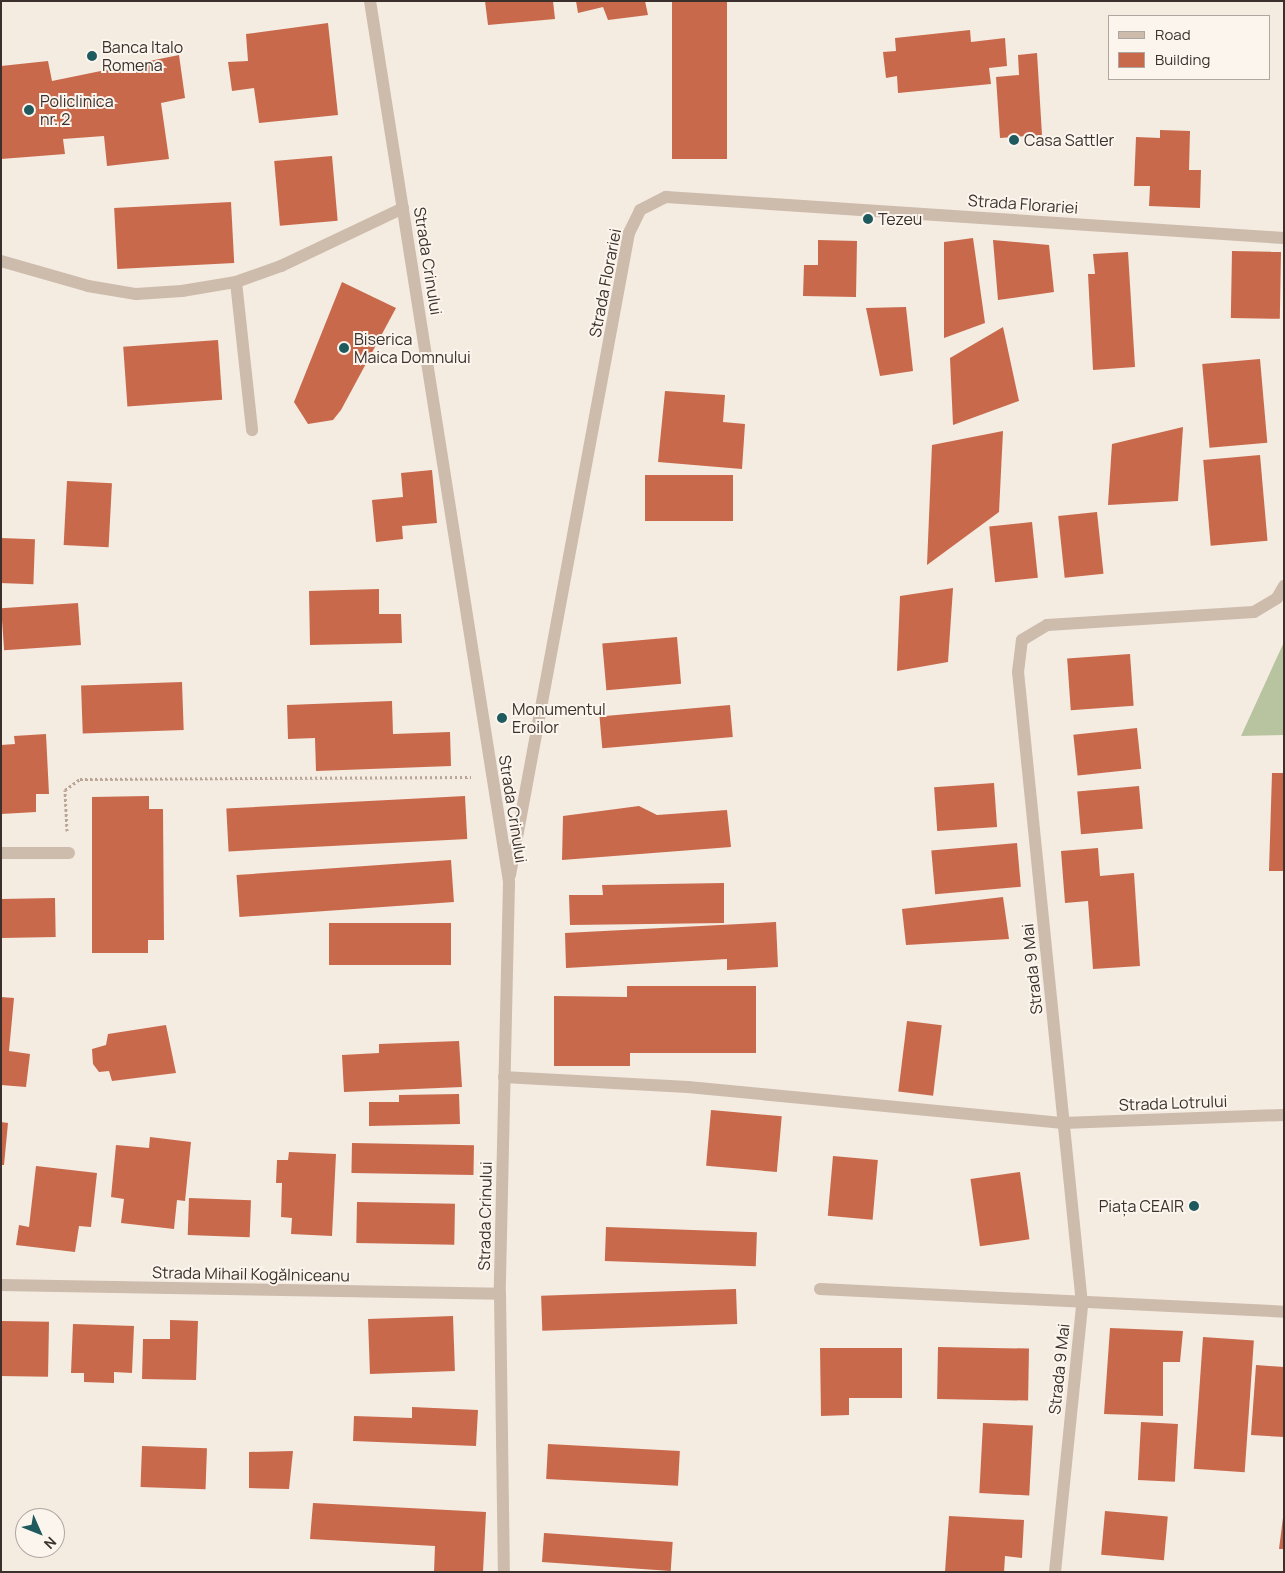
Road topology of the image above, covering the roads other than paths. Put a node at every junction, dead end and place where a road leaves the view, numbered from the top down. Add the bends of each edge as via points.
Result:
1 (370, 1) edge
2 (403, 208) junction
3 (1284, 238) edge
4 (1, 261) edge
5 (236, 282) junction
6 (252, 430) dead end
7 (1284, 586) edge
8 (69, 852) road end
9 (1, 853) edge
10 (509, 882) junction
11 (504, 1076) junction
12 (1284, 1115) edge
13 (1063, 1123) junction
14 (1, 1285) edge
15 (820, 1289) dead end
16 (500, 1294) junction
17 (1082, 1304) junction
18 (1284, 1312) edge
19 (504, 1572) edge
20 (1055, 1572) edge

1 - 2 street, Strada Crinului
2 - 5 street
2 - 10 street, Strada Crinului
3 - 10 street, Strada Florariei via 666,197 640,210 629,233
4 - 5 street via 88,286 136,294
5 - 6 street
7 - 13 street, Strada 9 Mai via 1277,598 1254,612 1047,626 1022,640 1018,672
8 - 9 street
10 - 11 street, Strada Crinului
11 - 13 street, Strada Lotrului via 698,1088
11 - 16 street, Strada Crinului
12 - 13 street, Strada Lotrului
13 - 17 street, Strada 9 Mai
14 - 16 street, Strada Mihail Kogălniceanu
15 - 17 street
16 - 19 street, Strada Crinului
17 - 18 street
17 - 20 street, Strada 9 Mai

